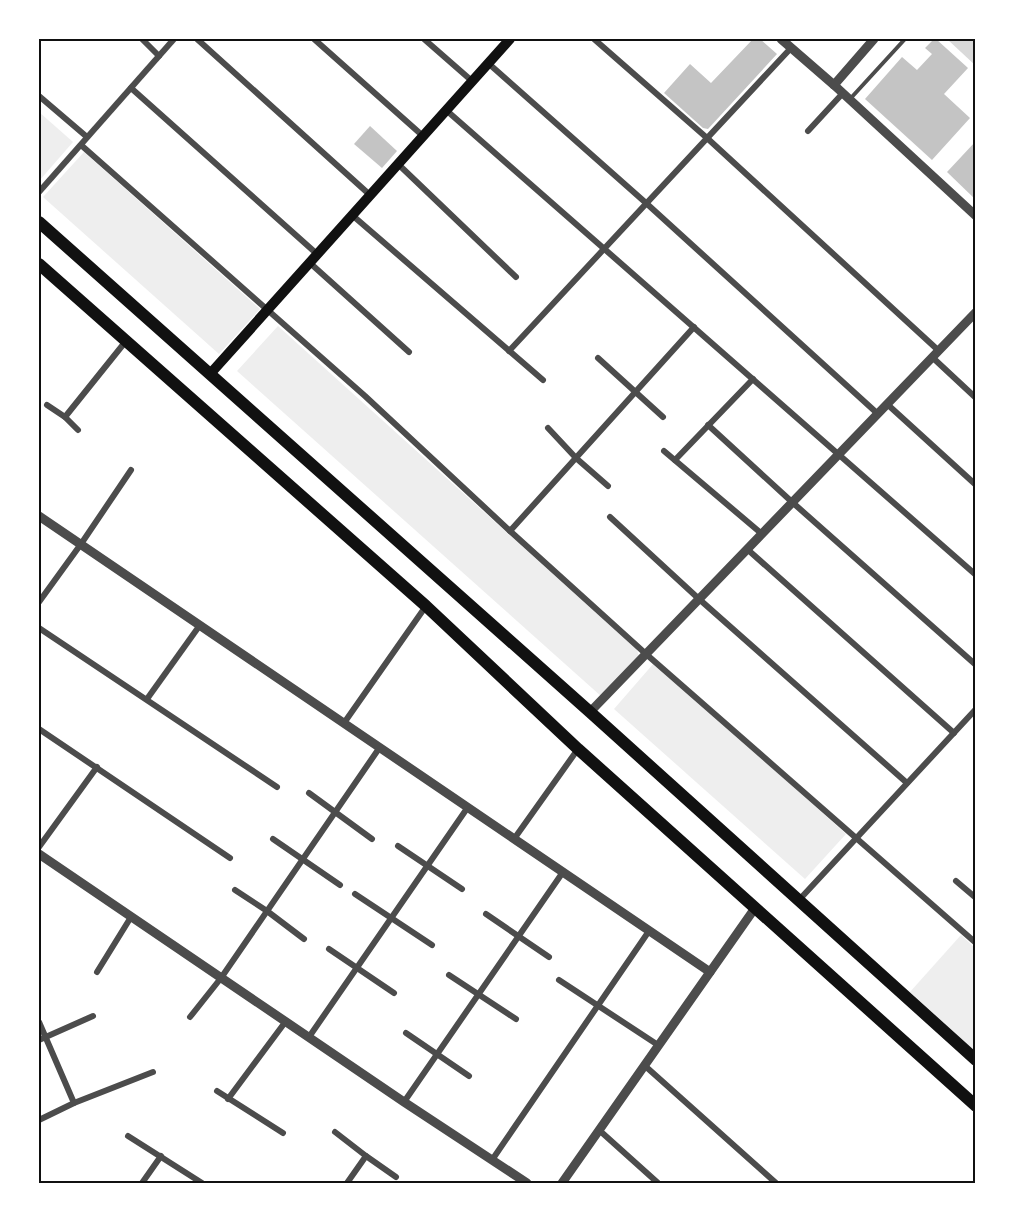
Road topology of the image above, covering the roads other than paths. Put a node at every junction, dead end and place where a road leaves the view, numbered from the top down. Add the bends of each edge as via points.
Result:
1 (142, 39) edge
2 (174, 39) edge
3 (197, 39) edge
4 (314, 39) edge
5 (424, 39) edge
6 (510, 39) edge
7 (594, 39) edge
8 (781, 39) edge
9 (874, 39) edge
10 (905, 39) edge
11 (791, 48) junction
12 (159, 56) junction
13 (488, 63) junction
14 (472, 81) junction
15 (834, 85) junction
16 (131, 88) junction
17 (39, 96) edge
18 (846, 97) junction
19 (447, 110) junction
20 (808, 131) dead end
21 (423, 136) junction
22 (87, 137) junction
23 (707, 138) junction
24 (81, 145) junction
25 (398, 164) junction
26 (39, 192) edge
27 (370, 195) junction
28 (646, 203) junction
29 (352, 215) junction
30 (976, 216) edge
31 (39, 222) edge
32 (604, 248) junction
33 (314, 258) junction
34 (41, 271) edge
35 (516, 277) dead end
36 (266, 311) junction
37 (976, 312) edge
38 (694, 327) junction
39 (126, 341) junction
40 (509, 351) junction
41 (409, 352) dead end
42 (935, 354) junction
43 (598, 358) dead end
44 (210, 374) junction
45 (753, 379) junction
46 (543, 380) dead end
47 (635, 392) junction
48 (976, 398) edge
49 (887, 404) junction
50 (47, 405) dead end
51 (878, 414) junction
52 (65, 417) junction
53 (663, 417) dead end
54 (708, 425) junction
55 (548, 428) dead end
56 (78, 430) dead end
57 (664, 451) dead end
58 (838, 454) junction
59 (576, 458) junction
60 (675, 460) junction
61 (131, 470) dead end
62 (976, 485) edge
63 (608, 486) dead end
64 (792, 502) junction
65 (39, 516) edge
66 (610, 517) dead end
67 (510, 531) junction
68 (762, 534) junction
69 (81, 544) junction
70 (747, 549) junction
71 (976, 575) edge
72 (699, 599) junction
73 (39, 602) edge
74 (426, 606) junction
75 (200, 625) junction
76 (39, 628) edge
77 (646, 654) junction
78 (976, 665) edge
79 (147, 699) junction
80 (976, 711) edge
81 (590, 712) junction
82 (344, 723) junction
83 (39, 729) edge
84 (954, 733) junction
85 (380, 747) junction
86 (578, 749) junction
87 (97, 767) junction
88 (907, 783) junction
89 (278, 787) dead end
90 (309, 793) dead end
91 (468, 807) junction
92 (335, 812) junction
93 (857, 838) junction
94 (273, 839) dead end
95 (372, 839) dead end
96 (514, 839) junction
97 (398, 846) dead end
98 (39, 848) edge
99 (39, 854) edge
100 (230, 858) dead end
101 (303, 859) junction
102 (427, 866) junction
103 (563, 872) junction
104 (956, 881) dead end
105 (340, 885) dead end
106 (235, 890) dead end
107 (462, 890) dead end
108 (355, 894) dead end
109 (976, 898) edge
110 (798, 901) junction
111 (755, 908) junction
112 (267, 911) junction
113 (486, 914) dead end
114 (131, 916) junction
115 (391, 918) junction
116 (649, 930) junction
117 (518, 936) junction
118 (304, 939) dead end
119 (976, 943) edge
120 (432, 945) dead end
121 (329, 949) dead end
122 (549, 957) dead end
123 (357, 968) junction
124 (97, 972) dead end
125 (710, 972) junction
126 (449, 975) dead end
127 (221, 978) junction
128 (559, 980) dead end
129 (394, 993) dead end
130 (478, 994) junction
131 (598, 1005) junction
132 (93, 1016) dead end
133 (190, 1017) dead end
134 (516, 1018) dead end
135 (286, 1021) junction
136 (39, 1022) edge
137 (406, 1033) dead end
138 (309, 1037) junction
139 (42, 1038) edge
140 (658, 1045) junction
141 (436, 1054) junction
142 (976, 1060) edge
143 (644, 1065) junction
144 (153, 1072) dead end
145 (469, 1076) dead end
146 (217, 1091) dead end
147 (228, 1099) junction
148 (404, 1102) junction
149 (74, 1103) junction
150 (976, 1106) edge
151 (39, 1120) edge
152 (598, 1130) junction
153 (335, 1132) dead end
154 (283, 1133) dead end
155 (128, 1137) dead end
156 (161, 1156) junction
157 (366, 1156) junction
158 (492, 1160) junction
159 (396, 1177) dead end
160 (142, 1183) edge
161 (202, 1183) edge
162 (347, 1183) edge
163 (527, 1183) edge
164 (562, 1183) edge
165 (658, 1183) edge
166 (776, 1183) edge

1 - 12 street
2 - 12 street
3 - 27 street
4 - 21 street
5 - 14 street
6 - 13 main road
7 - 23 street
8 - 11 street
9 - 15 street
10 - 18 lane
11 - 15 street
11 - 23 street
12 - 16 street
13 - 14 main road
13 - 28 street
14 - 19 main road
15 - 18 street
16 - 22 street
16 - 33 street
17 - 22 street
18 - 20 street
18 - 30 street
19 - 21 main road
19 - 32 street
21 - 25 main road
22 - 24 street
23 - 28 street
23 - 42 street
24 - 26 street
24 - 36 street
25 - 27 main road
25 - 35 street
27 - 29 main road
28 - 32 street
28 - 51 street
29 - 33 main road
29 - 40 street
31 - 44 main road
32 - 38 street
32 - 40 street
33 - 36 main road
33 - 41 street
34 - 39 main road
36 - 44 main road
36 - 67 street via 365,396
37 - 42 street
38 - 45 street
38 - 47 street
39 - 52 street
39 - 74 main road
40 - 46 street
42 - 48 street
42 - 49 street
43 - 47 street
44 - 81 main road
45 - 54 street
45 - 58 street
47 - 53 street
47 - 59 street
49 - 51 street
49 - 62 street
50 - 52 street
51 - 58 street
52 - 56 street
54 - 60 street
54 - 64 street
55 - 59 street
57 - 60 street
58 - 64 street
58 - 71 street
59 - 63 street
59 - 67 street
60 - 68 street
61 - 69 street
64 - 68 street
64 - 78 street
65 - 69 street
66 - 72 street
67 - 77 street
68 - 70 street
69 - 73 street
69 - 75 street
70 - 72 street
70 - 84 street
72 - 77 street
72 - 88 street
74 - 82 street
74 - 86 main road
75 - 79 street
75 - 82 street
76 - 79 street
77 - 81 street
77 - 93 street
79 - 89 street
80 - 84 street
81 - 110 main road
82 - 85 street
83 - 87 street
84 - 88 street
85 - 91 street
85 - 92 street
86 - 96 street
86 - 111 main road
87 - 98 street
87 - 100 street
88 - 93 street
90 - 92 street
91 - 96 street
91 - 102 street
92 - 95 street
92 - 101 street
93 - 110 street
93 - 119 street
94 - 101 street
96 - 103 street
97 - 102 street
99 - 114 street
101 - 105 street
101 - 112 street
102 - 107 street
102 - 115 street
103 - 116 street
103 - 117 street
104 - 109 street
106 - 112 street
108 - 115 street
110 - 142 main road
111 - 125 street
111 - 150 main road
112 - 118 street
112 - 127 street
113 - 117 street
114 - 124 street
114 - 127 street
115 - 120 street
115 - 123 street
116 - 125 street
116 - 131 street
117 - 122 street
117 - 130 street
121 - 123 street
123 - 129 street
123 - 138 street
125 - 140 street
126 - 130 street
127 - 133 street
127 - 135 street
128 - 131 street
130 - 134 street
130 - 141 street
131 - 140 street
131 - 158 street
132 - 139 street
135 - 138 street
135 - 147 street
136 - 139 street
137 - 141 street
138 - 148 street
139 - 149 street
140 - 143 street
141 - 145 street
141 - 148 street
143 - 152 street
143 - 166 street
144 - 149 street
146 - 147 street
147 - 154 street
148 - 158 street
149 - 151 street
152 - 164 street
152 - 165 street
153 - 157 street
155 - 156 street
156 - 160 street
156 - 161 street
157 - 159 street
157 - 162 street
158 - 163 street

